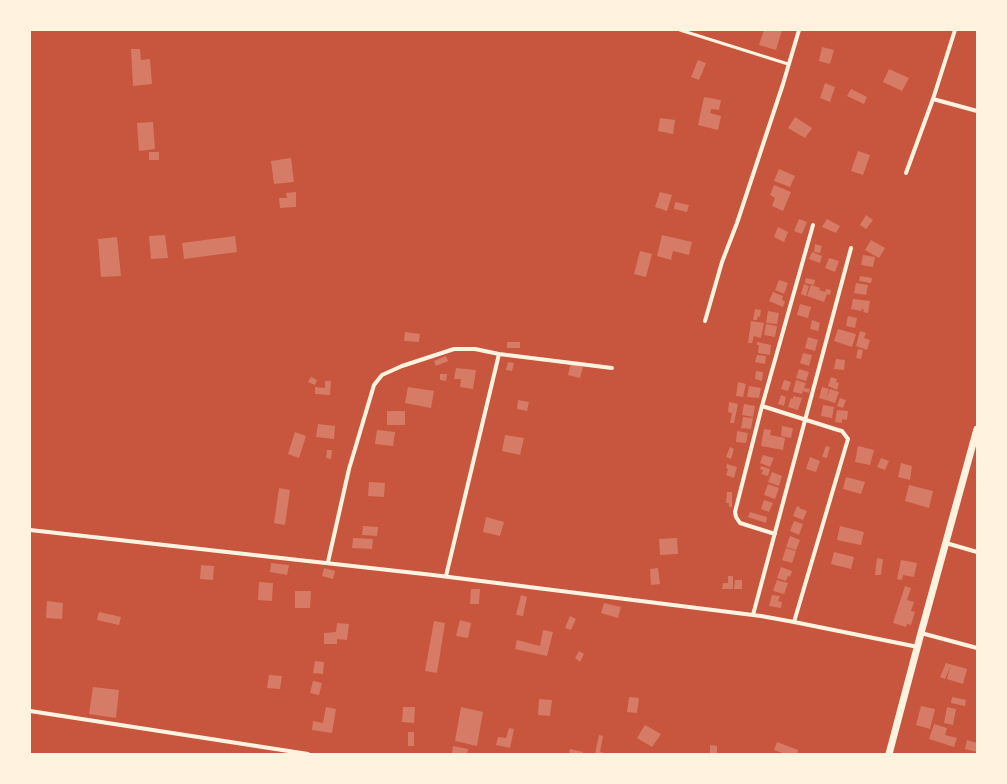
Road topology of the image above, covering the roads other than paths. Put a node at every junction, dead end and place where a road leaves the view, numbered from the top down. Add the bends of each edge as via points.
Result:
1 (680, 30) edge
2 (799, 30) edge
3 (955, 30) edge
4 (788, 64) junction
5 (933, 99) junction
6 (977, 111) edge
7 (906, 173) dead end
8 (813, 225) dead end
9 (851, 248) dead end
10 (705, 321) dead end
11 (499, 354) junction
12 (612, 368) dead end
13 (762, 406) junction
14 (806, 419) junction
15 (977, 429) edge
16 (30, 530) edge
17 (775, 534) junction
18 (946, 543) junction
19 (977, 552) edge
20 (328, 562) junction
21 (446, 576) junction
22 (753, 615) junction
23 (794, 622) junction
24 (921, 633) junction
25 (918, 647) junction
26 (977, 648) edge
27 (30, 711) edge
28 (308, 754) edge
29 (890, 754) edge

1 - 4 lane
2 - 4 street
3 - 5 street
4 - 10 street
5 - 6 street
5 - 7 street
8 - 13 street
9 - 14 street
11 - 12 street
11 - 20 street via 475,349 454,349 382,375 374,385 349,469
11 - 21 street
13 - 14 street
13 - 17 street via 735,512 740,523
14 - 17 street
14 - 23 street via 838,430 848,440
15 - 18 street
16 - 20 street
17 - 22 street
18 - 19 street
18 - 24 street
20 - 21 street
21 - 22 street
22 - 23 street
23 - 25 street
24 - 25 street
24 - 26 street
25 - 29 street
27 - 28 street

